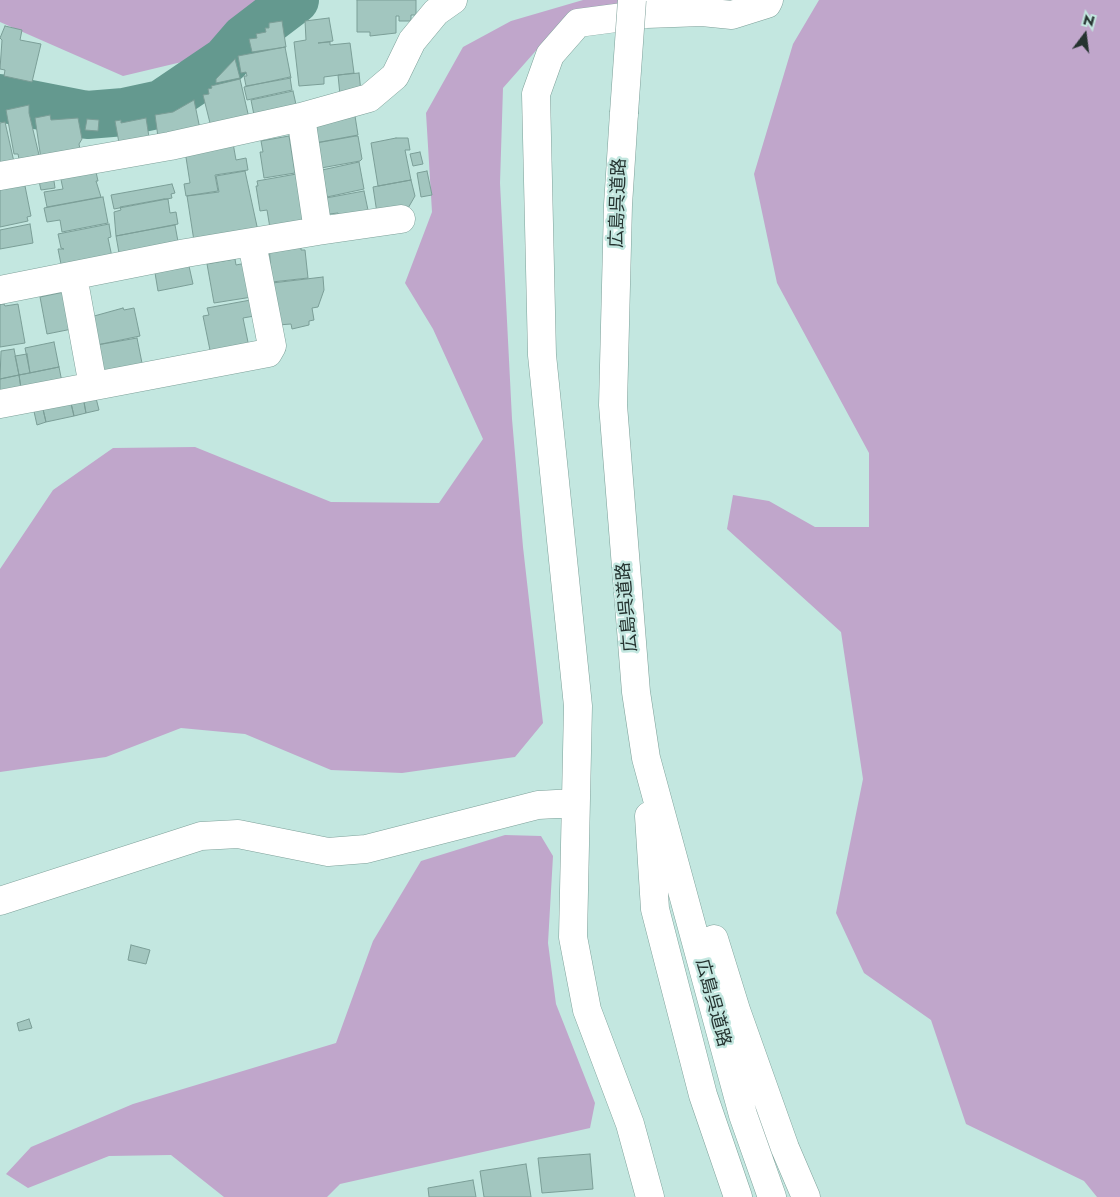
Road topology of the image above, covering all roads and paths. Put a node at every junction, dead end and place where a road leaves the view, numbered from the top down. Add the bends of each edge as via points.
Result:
1 (453, 0) edge
2 (632, 0) edge
3 (769, 0) edge
4 (301, 117) junction
5 (0, 176) edge
6 (401, 219) dead end
7 (318, 232) junction
8 (252, 243) junction
9 (73, 276) junction
10 (0, 290) edge
11 (93, 386) junction
12 (0, 404) edge
13 (636, 692) junction
14 (646, 758) junction
15 (575, 803) junction
16 (0, 901) edge
17 (650, 1197) edge
18 (738, 1197) edge
19 (772, 1197) edge
20 (806, 1197) edge

1 - 4 main road via 436,12 412,41 395,76 369,98
2 - 13 main road, 広島呉道路, bridge via 618,205 613,405
3 - 15 main road via 767,4 732,15 702,12 646,14 578,23 550,56 536,94 542,355 578,706
4 - 5 main road via 170,146
4 - 7 main road
6 - 7 main road
7 - 8 main road
8 - 9 main road
8 - 11 main road via 272,346 268,353
9 - 10 main road
9 - 11 main road
11 - 12 main road
13 - 14 main road, 広島呉道路
13 - 20 main road via 736,1010
14 - 18 main road via 655,909 703,1095
14 - 19 main road, 広島呉道路 via 743,1115
15 - 16 main road via 538,805 366,849 328,852 238,834 201,836
15 - 17 main road via 574,946 587,1010 630,1124

